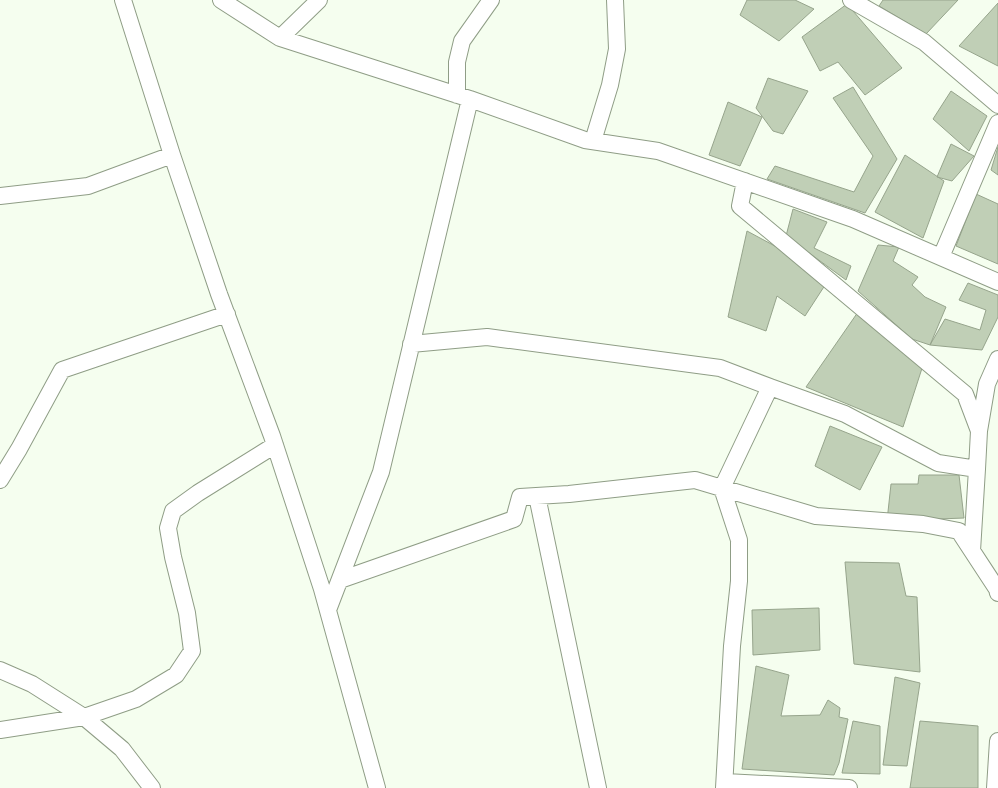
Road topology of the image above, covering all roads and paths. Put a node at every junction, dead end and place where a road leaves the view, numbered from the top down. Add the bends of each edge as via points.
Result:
1 (123, 0) edge
2 (221, 0) edge
3 (319, 0) edge
4 (491, 0) edge
5 (616, 0) edge
6 (851, 0) edge
7 (280, 38) junction
8 (464, 97) junction
9 (998, 105) edge
10 (998, 123) edge
11 (593, 141) junction
12 (172, 155) junction
13 (745, 181) junction
14 (0, 196) edge
15 (941, 257) junction
16 (998, 282) edge
17 (227, 314) junction
18 (411, 344) junction
19 (998, 359) edge
20 (770, 387) junction
21 (979, 431) junction
22 (275, 445) junction
23 (976, 469) junction
24 (0, 480) edge
25 (722, 488) junction
26 (537, 496) junction
27 (972, 551) junction
28 (340, 580) junction
29 (998, 593) edge
30 (328, 610) junction
31 (0, 670) edge
32 (84, 717) junction
33 (0, 730) edge
34 (998, 741) edge
35 (724, 785) edge
36 (152, 788) edge
37 (377, 788) edge
38 (598, 788) edge
39 (849, 788) edge
40 (995, 788) edge

1 - 12 street
2 - 7 street
3 - 7 street
4 - 8 street via 462,41 457,62
5 - 11 street via 617,49 610,85
6 - 9 street via 924,42
7 - 8 street
8 - 11 street
8 - 18 street
10 - 15 street
11 - 13 street via 658,151
12 - 14 street via 88,186
12 - 17 street
13 - 15 street via 853,219
13 - 21 street via 740,206 965,394
15 - 16 street
17 - 22 street
17 - 24 street via 62,370
18 - 20 street via 487,337 720,368
18 - 28 street via 381,472
19 - 21 street via 987,384
20 - 23 street via 845,414 938,462
20 - 25 street
21 - 23 street
22 - 30 street
22 - 32 street via 173,511 168,528 172,557 187,613 192,651 176,675 136,698
23 - 27 street
25 - 26 street via 694,480
25 - 27 street via 816,516 923,524 958,531
25 - 35 street via 739,540 739,582 732,646
26 - 28 street via 520,497 514,519
26 - 38 street
27 - 29 street
28 - 30 street
30 - 37 street
31 - 32 street via 32,684
32 - 33 street
32 - 36 street via 122,749
34 - 40 street
35 - 39 street

